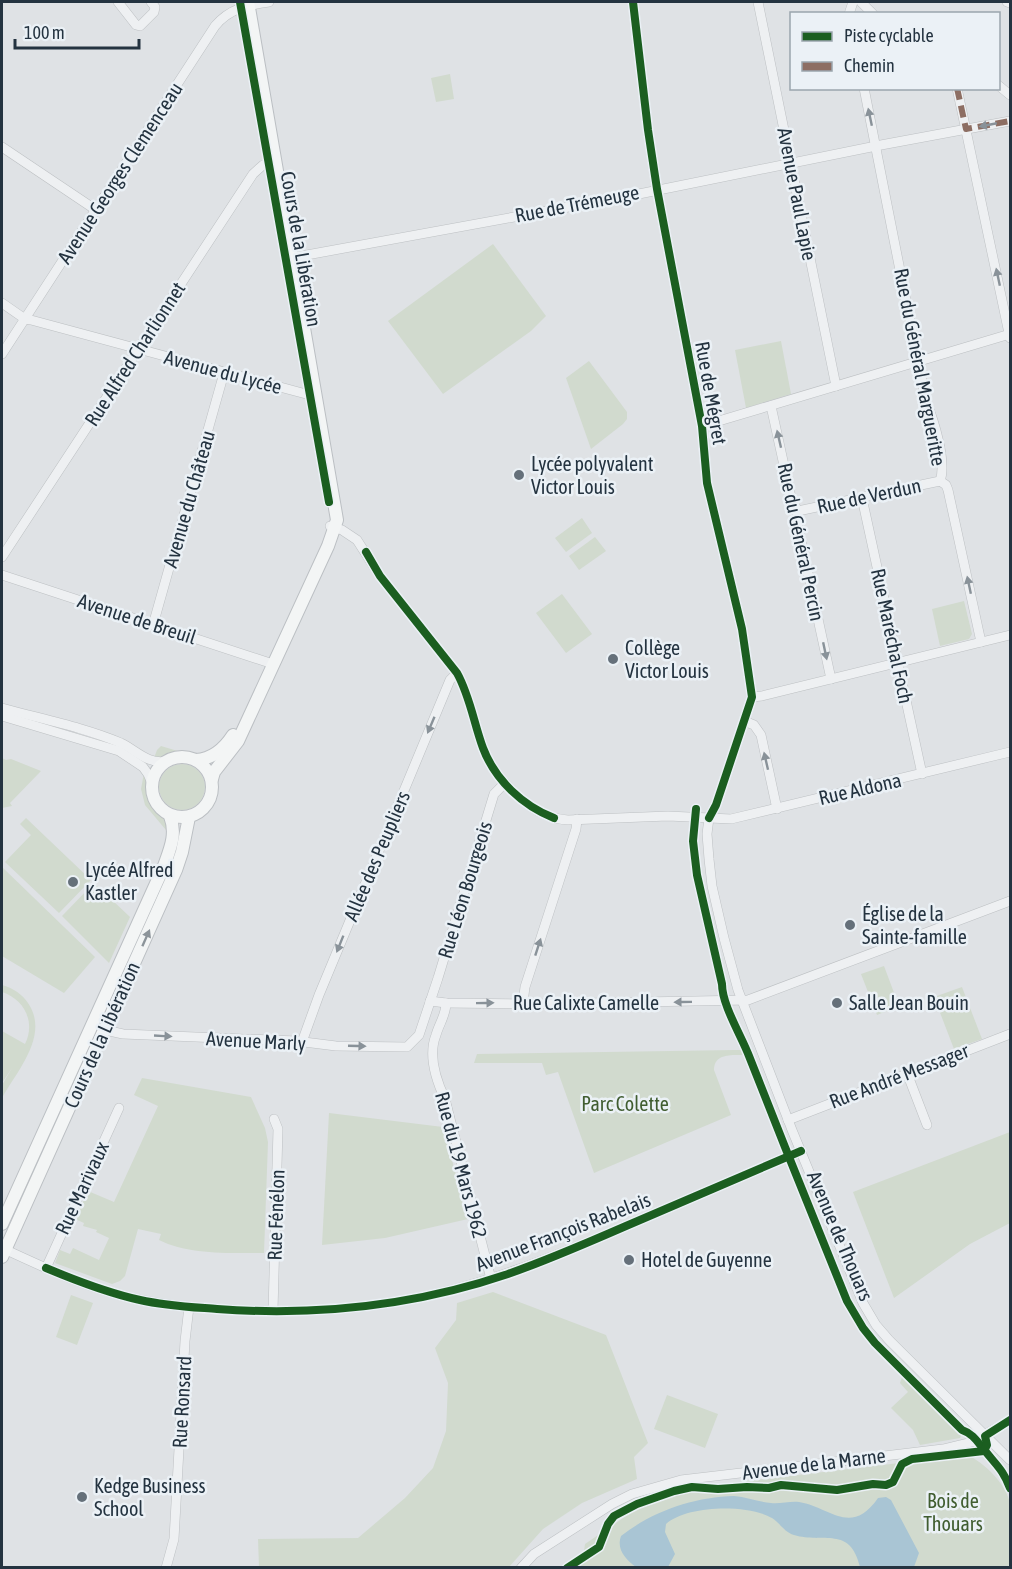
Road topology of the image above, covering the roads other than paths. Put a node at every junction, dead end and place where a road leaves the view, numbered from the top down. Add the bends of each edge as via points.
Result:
1 (118, 2) edge
2 (151, 2) edge
3 (269, 2) edge
4 (633, 2) edge
5 (758, 2) edge
6 (244, 4) edge
7 (864, 90) edge
8 (957, 90) edge
9 (1011, 121) edge
10 (966, 129) junction
11 (876, 146) junction
12 (2, 147) edge
13 (272, 163) junction
14 (791, 163) junction
15 (657, 189) junction
16 (96, 210) junction
17 (289, 258) junction
18 (2, 303) edge
19 (25, 319) junction
20 (1010, 335) edge
21 (138, 350) junction
22 (2, 354) edge
23 (919, 361) junction
24 (224, 373) junction
25 (836, 386) junction
26 (313, 393) junction
27 (771, 406) junction
28 (702, 426) junction
29 (940, 481) junction
30 (862, 498) junction
31 (798, 512) junction
32 (333, 527) junction
33 (2, 557) edge
34 (2, 575) edge
35 (153, 625) junction
36 (1011, 635) edge
37 (981, 642) junction
38 (898, 662) junction
39 (270, 663) junction
40 (457, 674) junction
41 (831, 679) junction
42 (752, 697) junction
43 (2, 708) edge
44 (2, 716) edge
45 (744, 721) junction
46 (1011, 752) edge
47 (196, 760) junction
48 (166, 761) junction
49 (922, 774) junction
50 (212, 779) junction
51 (152, 783) junction
52 (505, 783) junction
53 (777, 809) junction
54 (170, 816) junction
55 (189, 817) junction
56 (709, 818) junction
57 (577, 819) junction
58 (1011, 901) edge
59 (128, 948) junction
60 (430, 1001) junction
61 (742, 1001) junction
62 (523, 1003) junction
63 (446, 1004) junction
64 (105, 1030) junction
65 (1011, 1034) edge
66 (302, 1042) junction
67 (407, 1047) joint
68 (907, 1073) junction
69 (57, 1101) junction
70 (119, 1108) dead end
71 (274, 1119) dead end
72 (788, 1120) junction
73 (927, 1125) dead end
74 (801, 1151) junction
75 (2, 1224) edge
76 (3, 1251) edge
77 (46, 1268) junction
78 (491, 1279) junction
79 (189, 1307) junction
80 (273, 1311) junction
81 (1011, 1420) edge
82 (985, 1436) junction
83 (1011, 1460) edge
84 (166, 1568) edge
85 (521, 1568) edge

1 - 2 street via 140,26 154,12
3 - 6 street
4 - 15 street, Rue de Mégret
5 - 14 street, Avenue Paul Lapie
6 - 13 main road, Cours de la Libération
6 - 16 street, Avenue Georges Clemenceau via 215,26
11 -> 7 street, Rue du Général Margueritte
8 - 10 street
9 -> 10 street, Rue de Trémeuge
10 - 11 street, Rue de Trémeuge
20 -> 10 street
11 - 14 street, Rue de Trémeuge
11 - 23 street, Rue du Général Margueritte
12 - 16 street
13 - 17 main road, Cours de la Libération
13 - 21 street, Rue Alfred Charlionnet via 253,174
14 - 15 street, Rue de Trémeuge
14 - 25 street, Avenue Paul Lapie
15 - 17 street, Rue de Trémeuge
15 - 28 street, Rue de Mégret
16 - 19 street, Avenue Georges Clemenceau
17 - 26 main road, Cours de la Libération
18 - 19 street, Avenue du Lycée
19 - 21 street, Avenue du Lycée
19 - 22 street, Avenue Georges Clemenceau
20 - 23 street
21 - 24 street, Avenue du Lycée
21 - 33 street, Rue Alfred Charlionnet
23 - 25 street
23 - 29 street, Rue du Général Margueritte via 943,468
24 - 26 street, Avenue du Lycée
24 - 35 street, Avenue du Château
25 - 27 street
26 - 32 main road, Cours de la Libération
27 - 28 street
31 -> 27 street, Rue du Général Percin via 792,502
28 - 42 street, Rue de Mégret via 707,483 742,629
29 - 30 street, Rue de Verdun
37 -> 29 street, Rue du Général Margueritte via 948,490
30 - 31 street, Rue de Verdun
30 - 38 street, Rue Maréchal Foch
31 -> 41 street, Rue du Général Percin
32 - 39 main road, Cours de la Libération
32 - 40 street via 357,540 380,576
34 - 35 street, Avenue de Breuil
35 - 39 street, Avenue de Breuil
36 - 37 street
37 - 38 street
38 - 41 street
38 - 49 street, Rue Maréchal Foch
39 - 47 main road, Cours de la Libération via 233,736 212,757
39 - 50 main road, Cours de la Libération via 238,741
40 - 52 street via 487,758
40 -> 66 street, Allée des Peupliers via 450,680
41 - 42 street
42 - 45 street, Rue de Mégret
43 - 48 street via 105,736 148,759
44 - 51 street via 119,751 142,767
53 -> 45 street via 761,735 757,727
45 - 56 street, Rue de Mégret
46 - 49 street, Rue Aldona
47 - 48 main road via 180,757
47 - 50 main road
48 - 51 main road
49 - 53 street, Rue Aldona
50 - 55 main road via 213,791 207,805
51 - 54 main road via 156,803
52 - 57 street via 543,814
52 - 60 street, Rue Léon Bourgeois via 494,794
53 - 56 street, Rue Aldona via 730,819
54 - 55 main road
54 - 59 main road, Cours de la Libération via 174,830 171,849
64 -> 55 main road, Cours de la Libération via 176,870
56 - 57 street
56 - 61 street, Avenue de Thouars via 712,886
62 -> 57 street
58 - 61 street, Rue Calixte Camelle
59 - 64 main road via 106,1012
59 - 69 main road, Cours de la Libération
60 - 63 street, Rue Calixte Camelle
60 - 67 street, Rue Léon Bourgeois via 419,1035
61 -> 62 street, Rue Calixte Camelle
61 - 72 street, Avenue de Thouars
63 -> 62 street, Rue Calixte Camelle
63 - 78 street, Rue du 19 Mars 1962 via 432,1050 435,1072
64 -> 66 street, Avenue Marly
64 - 76 main road, Cours de la Libération
65 - 68 street, Rue André Messager
66 -> 67 street, Avenue Marly
68 - 72 street, Rue André Messager
68 - 73 street
69 - 75 main road, Cours de la Libération
69 - 76 main road via 53,1124 7,1232
70 - 77 street, Rue Marivaux
71 - 80 street, Rue Fénélon via 278,1129
72 - 74 street, Avenue de Thouars
74 - 78 street, Avenue François Rabelais via 567,1252
74 - 82 street, Avenue de Thouars via 871,1317
76 - 77 street, Avenue François Rabelais
77 - 79 street, Avenue François Rabelais via 116,1294
78 - 80 street, Avenue François Rabelais via 408,1300 326,1310
79 - 80 street, Avenue François Rabelais
79 - 84 street, Rue Ronsard via 174,1539
81 - 82 street, Avenue de la Marne
82 - 83 street, Avenue de Thouars
82 - 85 street, Avenue de la Marne via 943,1449 681,1480 650,1488 592,1515 534,1554

